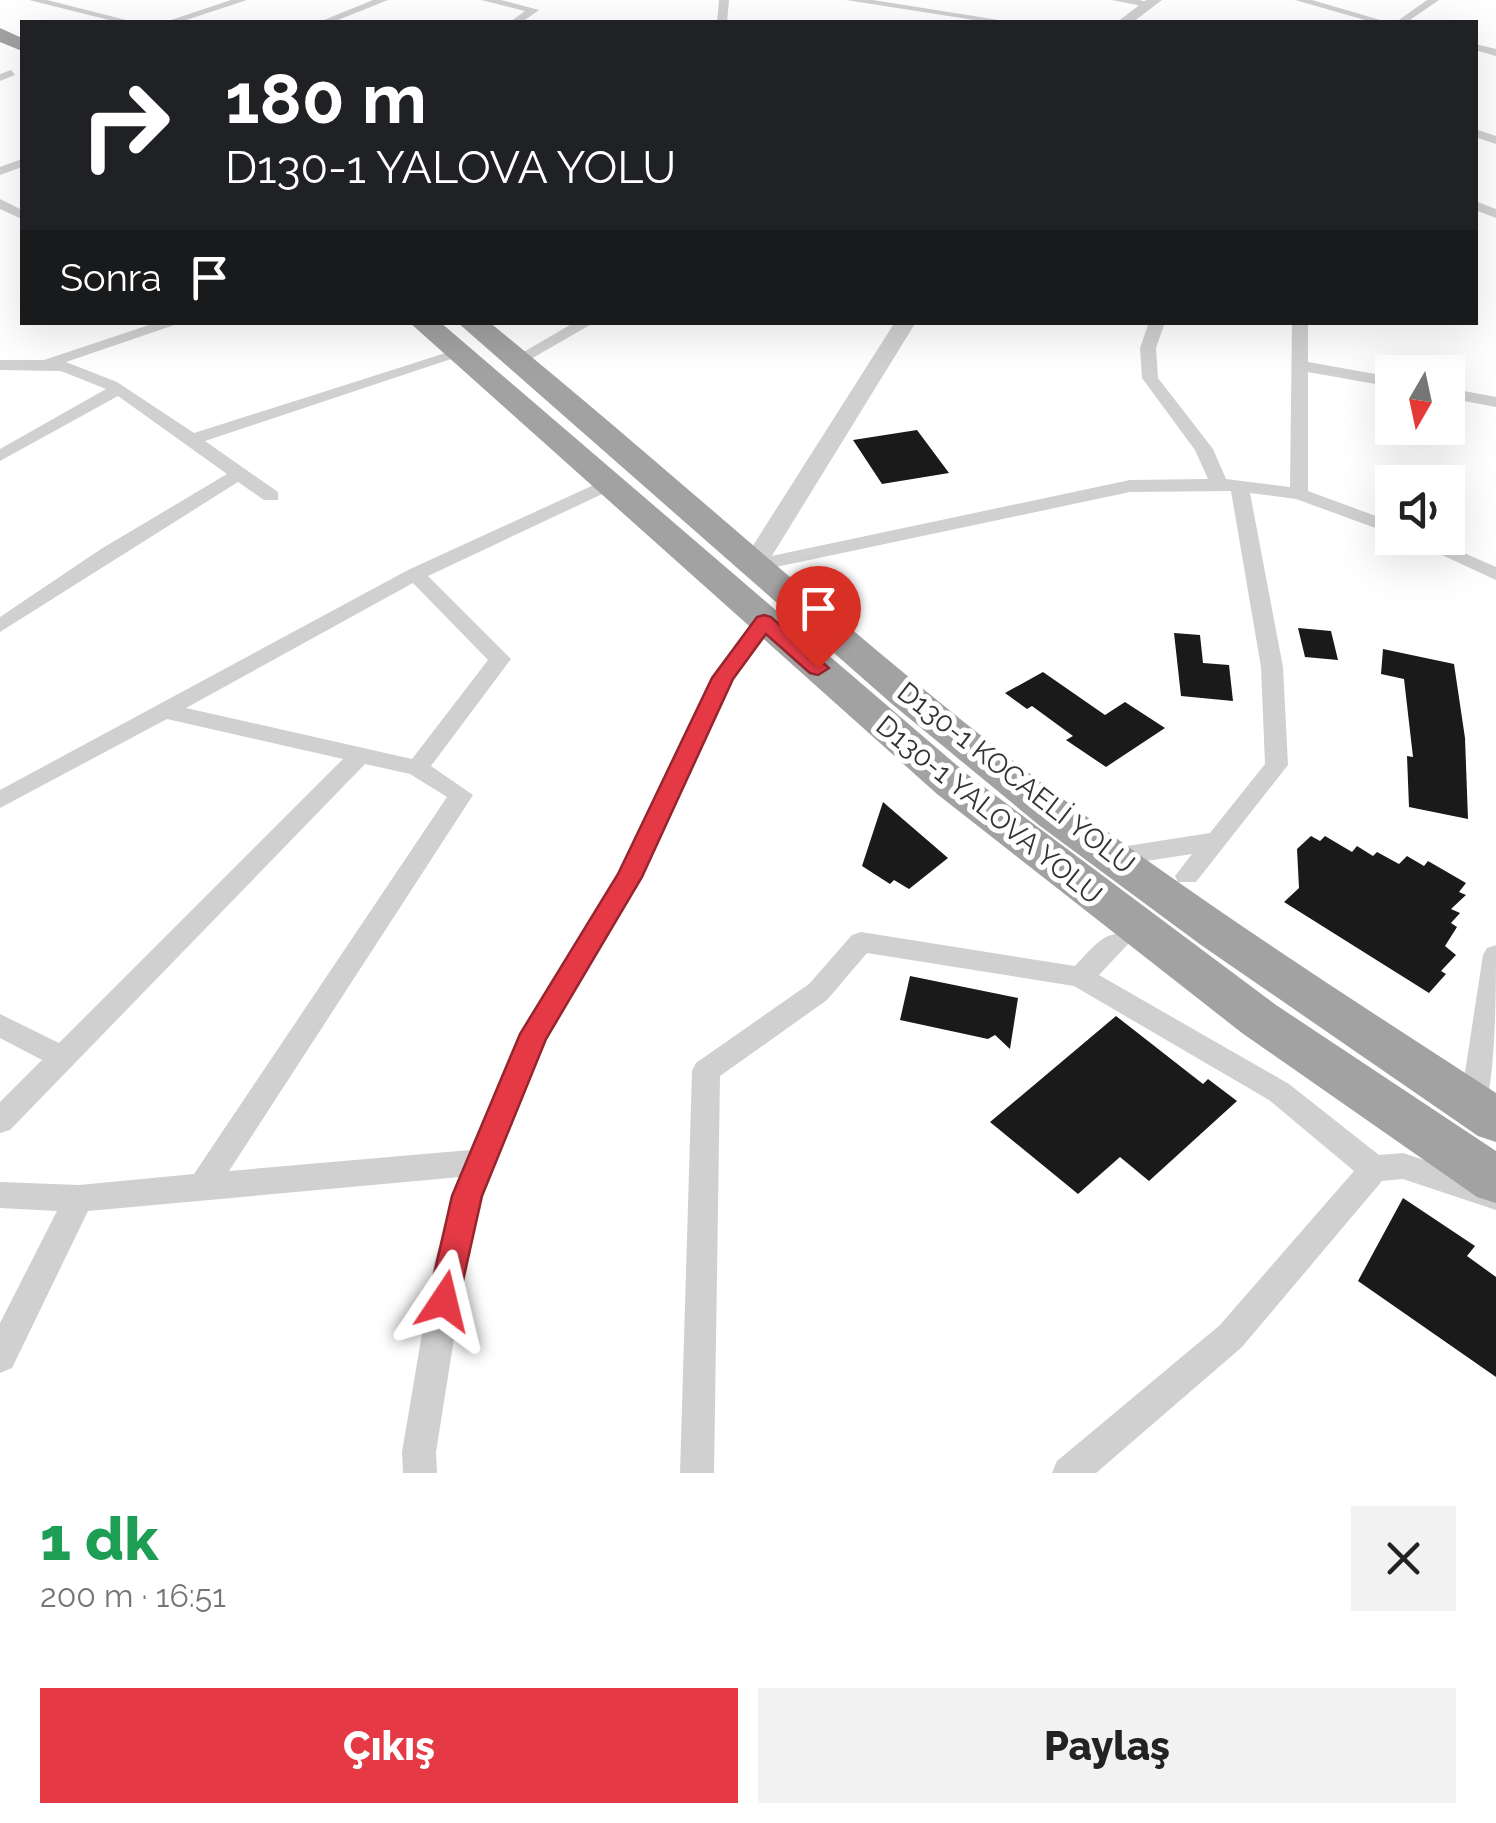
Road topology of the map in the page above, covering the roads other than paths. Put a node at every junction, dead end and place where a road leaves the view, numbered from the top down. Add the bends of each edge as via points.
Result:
1 (34, 0) edge
2 (242, 0) edge
3 (383, 0) edge
4 (486, 0) edge
5 (548, 0) edge
6 (851, 0) edge
7 (954, 0) edge
8 (1117, 0) edge
9 (1300, 0) edge
10 (1434, 0) edge
11 (1151, 2) edge
12 (103, 6) dead end
13 (534, 10) junction
14 (934, 11) junction
15 (84, 13) junction
16 (193, 15) junction
17 (118, 20) edge
18 (177, 20) edge
19 (214, 20) edge
20 (329, 20) edge
21 (518, 20) edge
22 (922, 20) edge
23 (993, 20) edge
24 (1127, 20) edge
25 (1375, 20) edge
26 (1404, 20) edge
27 (167, 325) edge
28 (431, 325) edge
29 (582, 325) edge
30 (904, 325) edge
31 (1156, 325) edge
32 (1300, 325) edge
33 (465, 338) edge
34 (518, 360) junction
35 (1298, 364) junction
36 (0, 365) edge
37 (40, 366) junction
38 (1375, 379) edge
39 (115, 390) junction
40 (1465, 396) edge
41 (1496, 402) edge
42 (190, 440) junction
43 (0, 456) edge
44 (237, 476) junction
45 (609, 484) junction
46 (1229, 485) junction
47 (1299, 494) junction
48 (271, 496) dead end
49 (1375, 522) edge
50 (1453, 555) edge
51 (753, 566) junction
52 (415, 574) junction
53 (1496, 574) edge
54 (764, 622) junction
55 (0, 626) edge
56 (165, 710) junction
57 (360, 755) junction
58 (416, 768) junction
59 (0, 800) edge
60 (1216, 841) junction
61 (1114, 857) junction
62 (1187, 876) dead end
63 (1117, 942) dead end
64 (1496, 956) edge
65 (1080, 977) junction
66 (0, 1025) edge
67 (62, 1058) junction
68 (1485, 1113) edge
69 (0, 1121) edge
70 (480, 1162) junction
71 (1374, 1169) junction
72 (1496, 1180) edge
73 (202, 1186) junction
74 (0, 1195) edge
75 (1496, 1196) edge
76 (79, 1198) junction
77 (0, 1357) edge
78 (420, 1473) edge
79 (697, 1473) edge
80 (1069, 1473) edge

1 - 15 street
2 - 16 street
3 - 20 street
4 - 13 street
5 - 13 street
6 - 14 street
7 - 14 street
8 - 11 street
9 - 25 street
10 - 26 street
11 - 24 street
12 - 15 street
13 - 21 street
14 - 22 street
14 - 23 street
15 - 17 street
16 - 18 street
16 - 19 street
27 - 37 street
28 - 33 highway, D130-1 YALOVA YOLU
29 - 34 street
30 - 51 street
31 - 46 street via 1148,348 1150,378
32 - 35 street
33 - 34 highway, D130-1 KOCAELİ YOLU
33 - 42 street
33 - 45 highway, D130-1 YALOVA YOLU
34 - 51 highway, D130-1 KOCAELİ YOLU
35 - 38 street
35 - 47 street
36 - 37 street
37 - 39 street via 63,366
39 - 42 street
39 - 43 street
40 - 41 street
42 - 44 street
44 - 48 street
44 - 55 street
45 - 52 street
45 - 54 highway, D130-1 YALOVA YOLU
46 - 47 street
46 - 51 street via 1130,486
46 - 60 street via 1272,667 1277,764
47 - 49 street
50 - 53 street
51 - 61 highway, D130-1 KOCAELİ YOLU
52 - 56 street
52 - 58 street via 500,659
54 - 70 street via 723,678 629,877 534,1034
54 - 72 highway, D130-1 YALOVA YOLU via 952,784 1138,930
56 - 57 street
56 - 59 street
57 - 58 street
57 - 67 street
58 - 73 street via 461,795
60 - 61 street
60 - 62 street
61 - 68 highway, D130-1 KOCAELİ YOLU
63 - 65 street
64 - 68 street
65 - 71 street via 1279,1092
65 - 79 street via 861,942 818,992 706,1070
66 - 67 street
67 - 69 street
70 - 73 street
70 - 78 street via 450,1263
71 - 75 street via 1402,1166
71 - 80 street via 1231,1336
73 - 76 street
74 - 76 street
76 - 77 street

